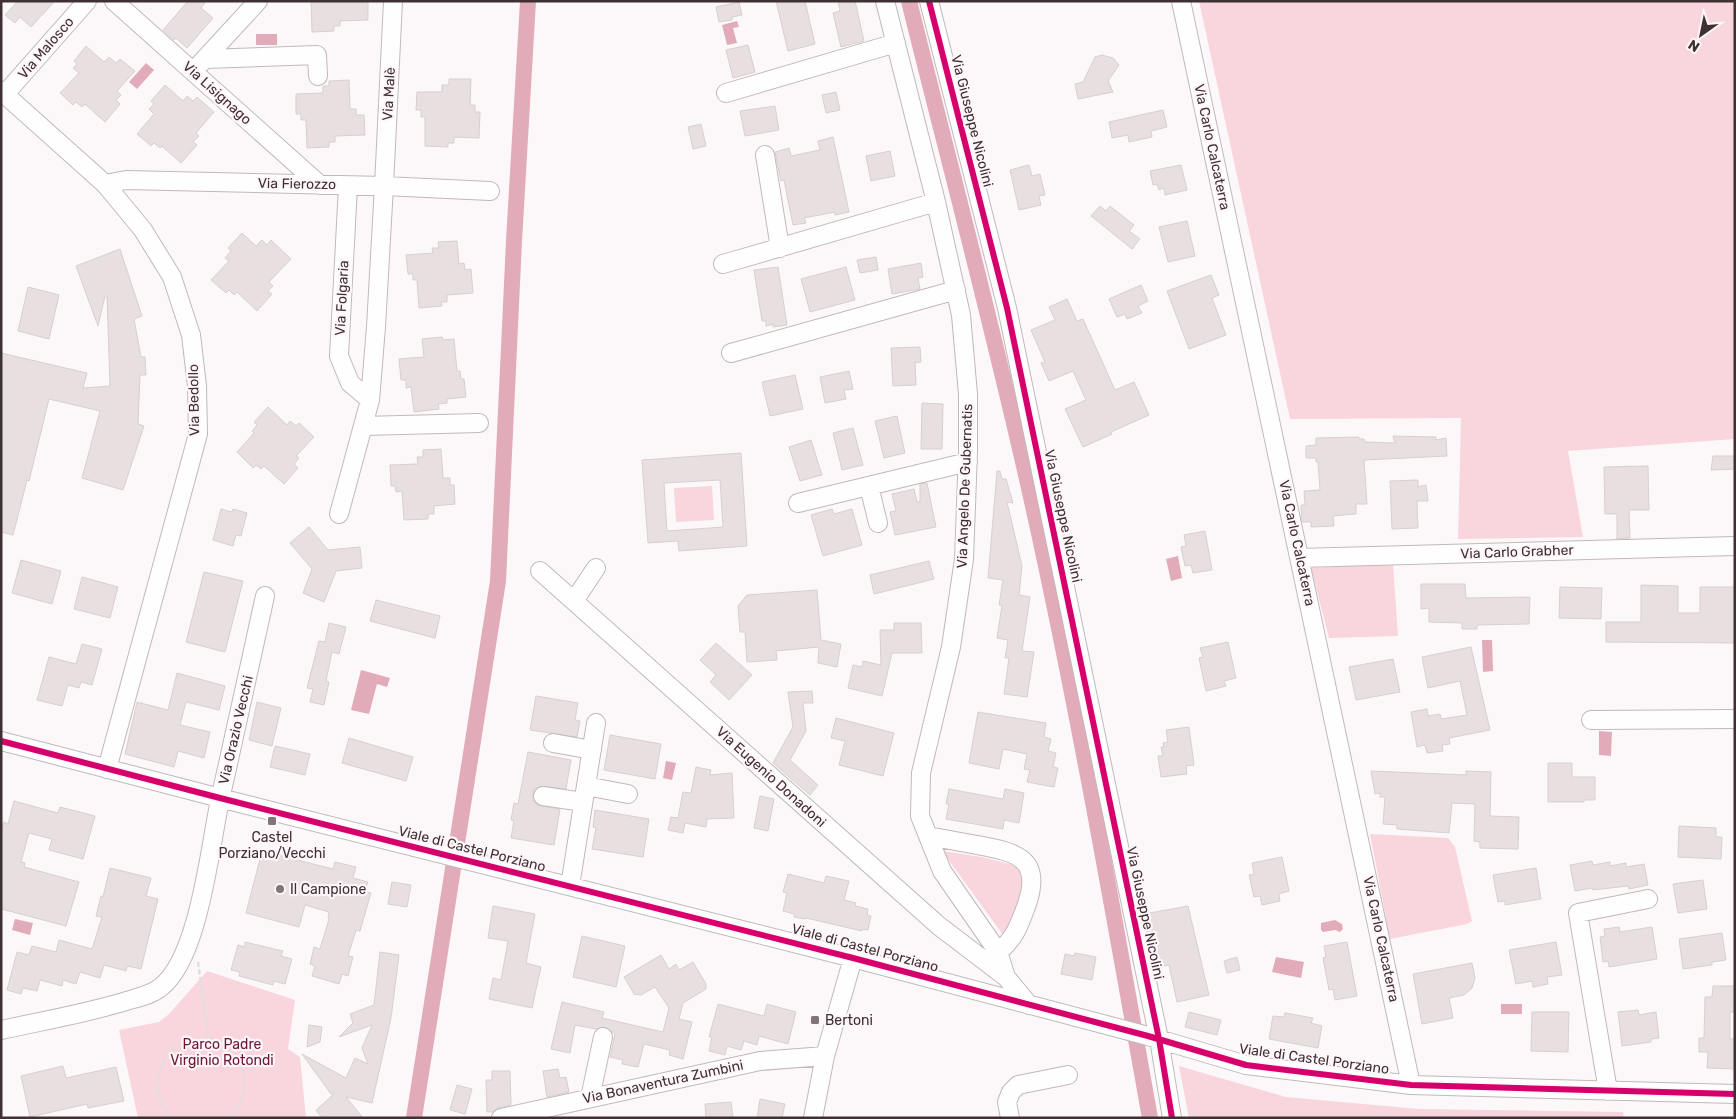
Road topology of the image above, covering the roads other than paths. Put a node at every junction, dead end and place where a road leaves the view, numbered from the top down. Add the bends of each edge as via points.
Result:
1 (87, 1) edge
2 (114, 1) edge
3 (258, 1) edge
4 (393, 1) edge
5 (885, 1) edge
6 (929, 1) edge
7 (1181, 1) edge
8 (896, 44) junction
9 (199, 66) junction
10 (318, 76) dead end
11 (3, 92) edge
12 (726, 93) dead end
13 (765, 155) dead end
14 (104, 184) junction
15 (320, 185) junction
16 (348, 186) junction
17 (384, 186) junction
18 (490, 191) dead end
19 (936, 202) junction
20 (780, 248) junction
21 (723, 264) dead end
22 (956, 290) junction
23 (732, 353) dead end
24 (370, 400) junction
25 (479, 423) dead end
26 (363, 426) junction
27 (968, 462) junction
28 (868, 486) junction
29 (798, 504) dead end
30 (339, 514) dead end
31 (878, 523) dead end
32 (1735, 546) edge
33 (1300, 558) junction
34 (596, 568) dead end
35 (540, 571) dead end
36 (265, 596) dead end
37 (574, 601) junction
38 (1735, 719) edge
39 (1591, 720) dead end
40 (596, 723) dead end
41 (1, 741) edge
42 (553, 743) dead end
43 (592, 750) junction
44 (107, 769) junction
45 (584, 794) junction
46 (628, 794) dead end
47 (543, 796) dead end
48 (220, 798) junction
49 (928, 836) junction
50 (570, 886) junction
51 (1648, 898) dead end
52 (998, 952) junction
53 (853, 958) junction
54 (1006, 977) junction
55 (1029, 1005) junction
56 (1, 1030) edge
57 (603, 1036) dead end
58 (1153, 1038) junction
59 (825, 1056) junction
60 (1068, 1075) dead end
61 (1411, 1084) junction
62 (1608, 1090) junction
63 (1735, 1094) edge
64 (590, 1098) junction
65 (543, 1113) edge
66 (501, 1118) edge
67 (813, 1118) edge
68 (1010, 1118) edge
69 (1172, 1118) edge

1 - 11 street, Via Malosco
2 - 9 street, Via Lisignago
3 - 9 street
4 - 17 street, Via Malè
5 - 8 street, Via Angelo De Gubernatis
6 - 58 street, Via Giuseppe Nicolini via 1006,308
7 - 33 street, Via Carlo Calcaterra
8 - 12 street
8 - 19 street, Via Angelo De Gubernatis
9 - 10 street via 317,55
9 - 15 street, Via Lisignago
11 - 14 street, Via Bedollo
13 - 20 street
14 - 15 street, Via Fierozzo via 126,180
14 - 44 street, Via Bedollo via 143,230 172,278 191,335 198,424 198,434
15 - 16 street, Via Fierozzo
16 - 17 street, Via Fierozzo
16 - 24 street, Via Folgaria via 339,356 350,383
17 - 18 street, Via Fierozzo
17 - 24 street
19 - 20 street
19 - 22 street, Via Angelo De Gubernatis
20 - 21 street
22 - 23 street
22 - 27 street, Via Angelo De Gubernatis via 968,394
24 - 26 street
25 - 26 street
26 - 30 street
27 - 28 street
27 - 49 street, Via Angelo De Gubernatis via 964,559 951,647 921,773 920,816
28 - 29 street
28 - 31 street
32 - 33 street, Via Carlo Grabher
33 - 61 street, Via Carlo Calcaterra
34 - 37 street
35 - 37 street, Via Eugenio Donadoni
36 - 48 street, Via Orazio Vecchi
37 - 54 street, Via Eugenio Donadoni via 939,926
38 - 39 street
40 - 43 street
41 - 44 street, Viale di Castel Porziano
42 - 43 street
43 - 45 street
44 - 48 street, Viale di Castel Porziano
45 - 46 street
45 - 47 street
45 - 50 street
48 - 50 street, Viale di Castel Porziano
48 - 56 street, Via Orazio Vecchi via 196,922 182,958 165,983 153,992 109,1006
49 - 52 street, Via Angelo De Gubernatis via 942,871
49 - 52 street via 1008,851 1028,867 1032,884 1028,902 1018,929
50 - 53 street, Viale di Castel Porziano
51 - 62 street via 1578,913
52 - 54 street, Via Angelo De Gubernatis
53 - 55 street, Viale di Castel Porziano
53 - 59 street
54 - 55 street, Via Angelo De Gubernatis
55 - 58 street, Viale di Castel Porziano
57 - 64 street
58 - 61 street, Viale di Castel Porziano via 1246,1065
58 - 69 street, Via Giuseppe Nicolini
59 - 64 street, Via Bonaventura Zumbini via 760,1061
59 - 67 street
60 - 68 street via 1018,1084 1008,1102
61 - 62 street, Viale di Castel Porziano
62 - 63 street, Viale di Castel Porziano
64 - 65 street, Via Bonaventura Zumbini
65 - 66 street, Via Bonaventura Zumbini

